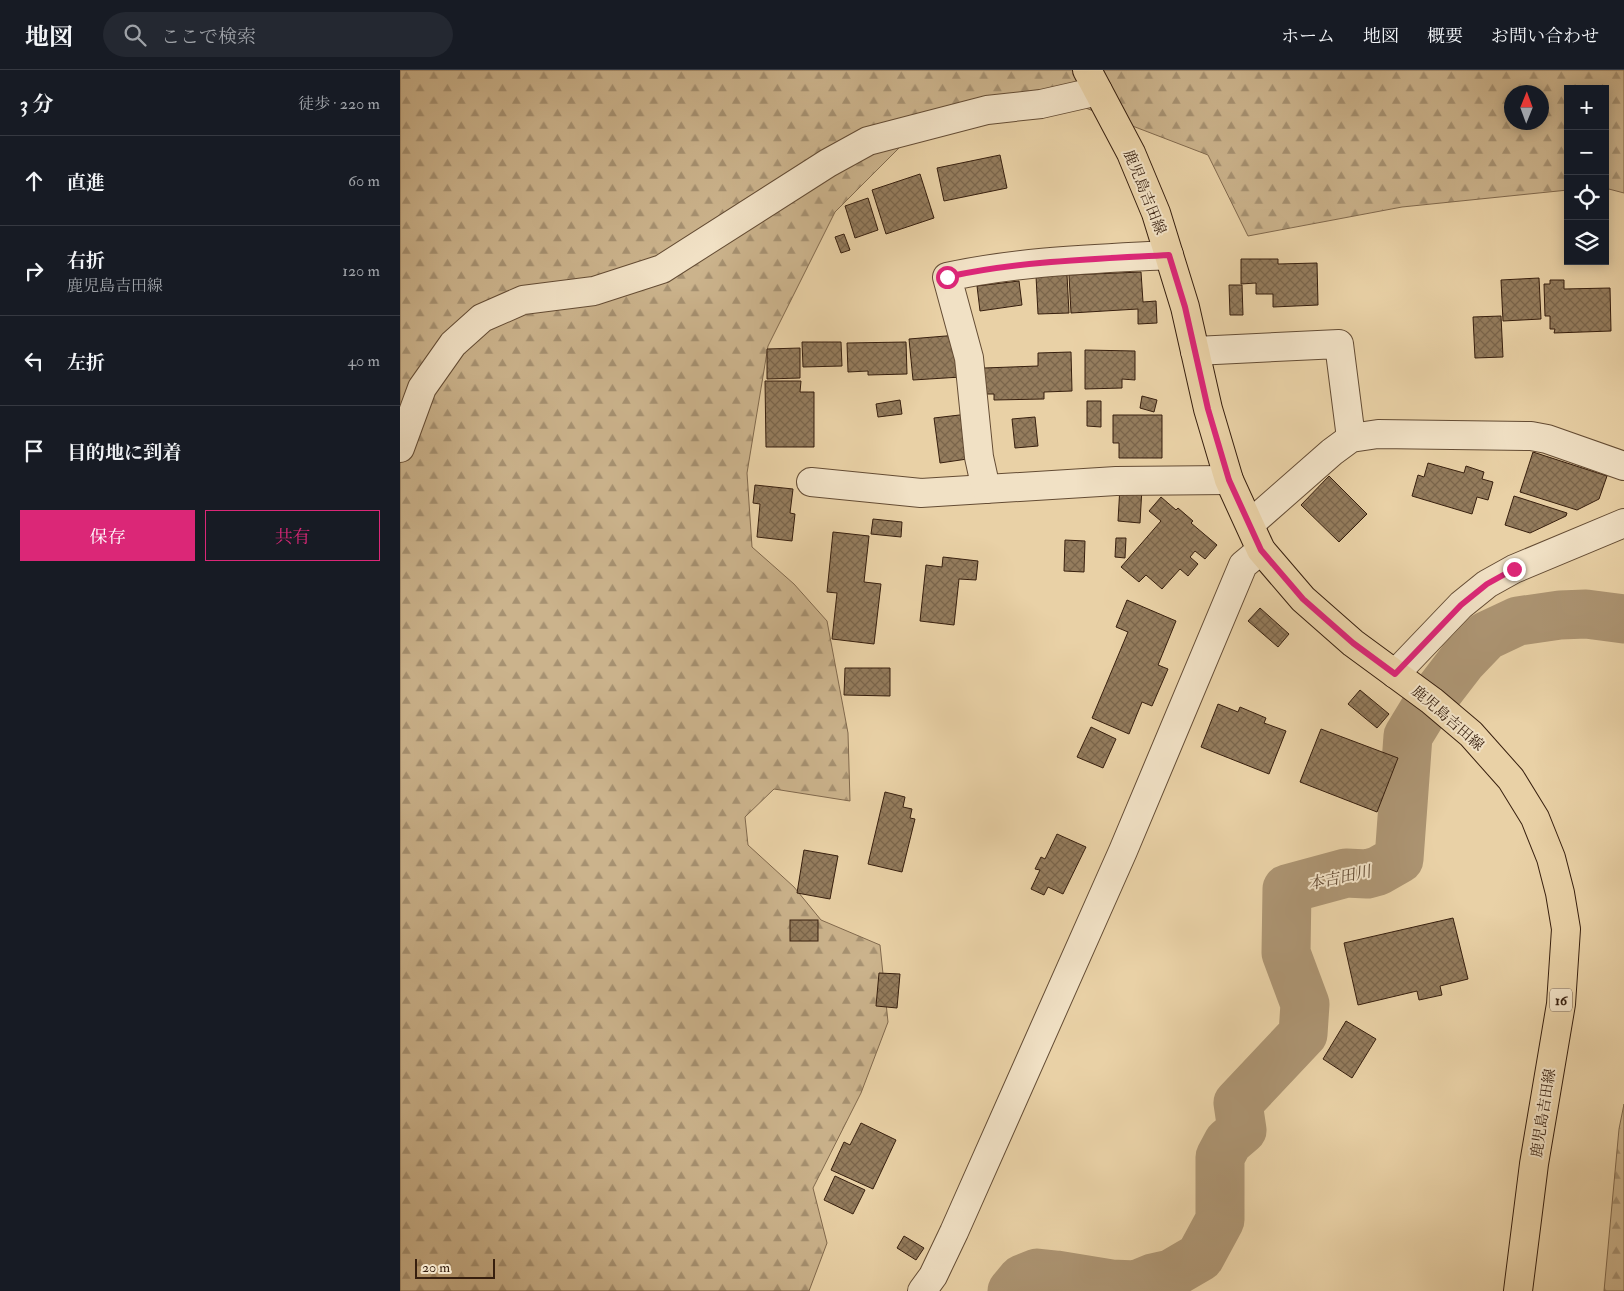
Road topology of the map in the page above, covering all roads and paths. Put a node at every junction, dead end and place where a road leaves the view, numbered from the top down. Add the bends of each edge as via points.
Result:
1 (1093, 80) edge
2 (1169, 255) junction
3 (1195, 351) junction
4 (1351, 438) junction
5 (400, 448) edge
6 (1624, 466) edge
7 (1229, 480) junction
8 (812, 482) dead end
9 (986, 489) junction
10 (1624, 523) edge
11 (1250, 524) junction
12 (1261, 550) junction
13 (1395, 674) junction
14 (922, 1291) edge
15 (1518, 1291) edge

1 - 2 main road, 鹿児島吉田線 / 16 via 1131,153
1 - 5 street via 1041,104 987,110 868,141 662,268 594,291 523,300 482,318 453,344 422,388
2 - 3 main road, 鹿児島吉田線 / 16
2 - 9 street via 1063,262 947,277 969,358 979,457
3 - 4 street via 1339,344
3 - 7 main road, 鹿児島吉田線 / 16
4 - 6 street via 1378,434 1531,436
4 - 11 street
7 - 9 street via 1116,481
7 - 11 main road, 鹿児島吉田線 / 16
8 - 9 street via 921,492
10 - 13 street via 1514,569 1487,584 1461,605
11 - 12 main road, 鹿児島吉田線 / 16
12 - 13 main road, 鹿児島吉田線 / 16 via 1303,599 1353,643
12 - 14 street via 1243,565 1007,1114 933,1276
13 - 15 main road, 鹿児島吉田線 / 16 via 1471,734 1511,779 1535,818 1551,858 1560,893 1566,929 1561,1004 1534,1164

